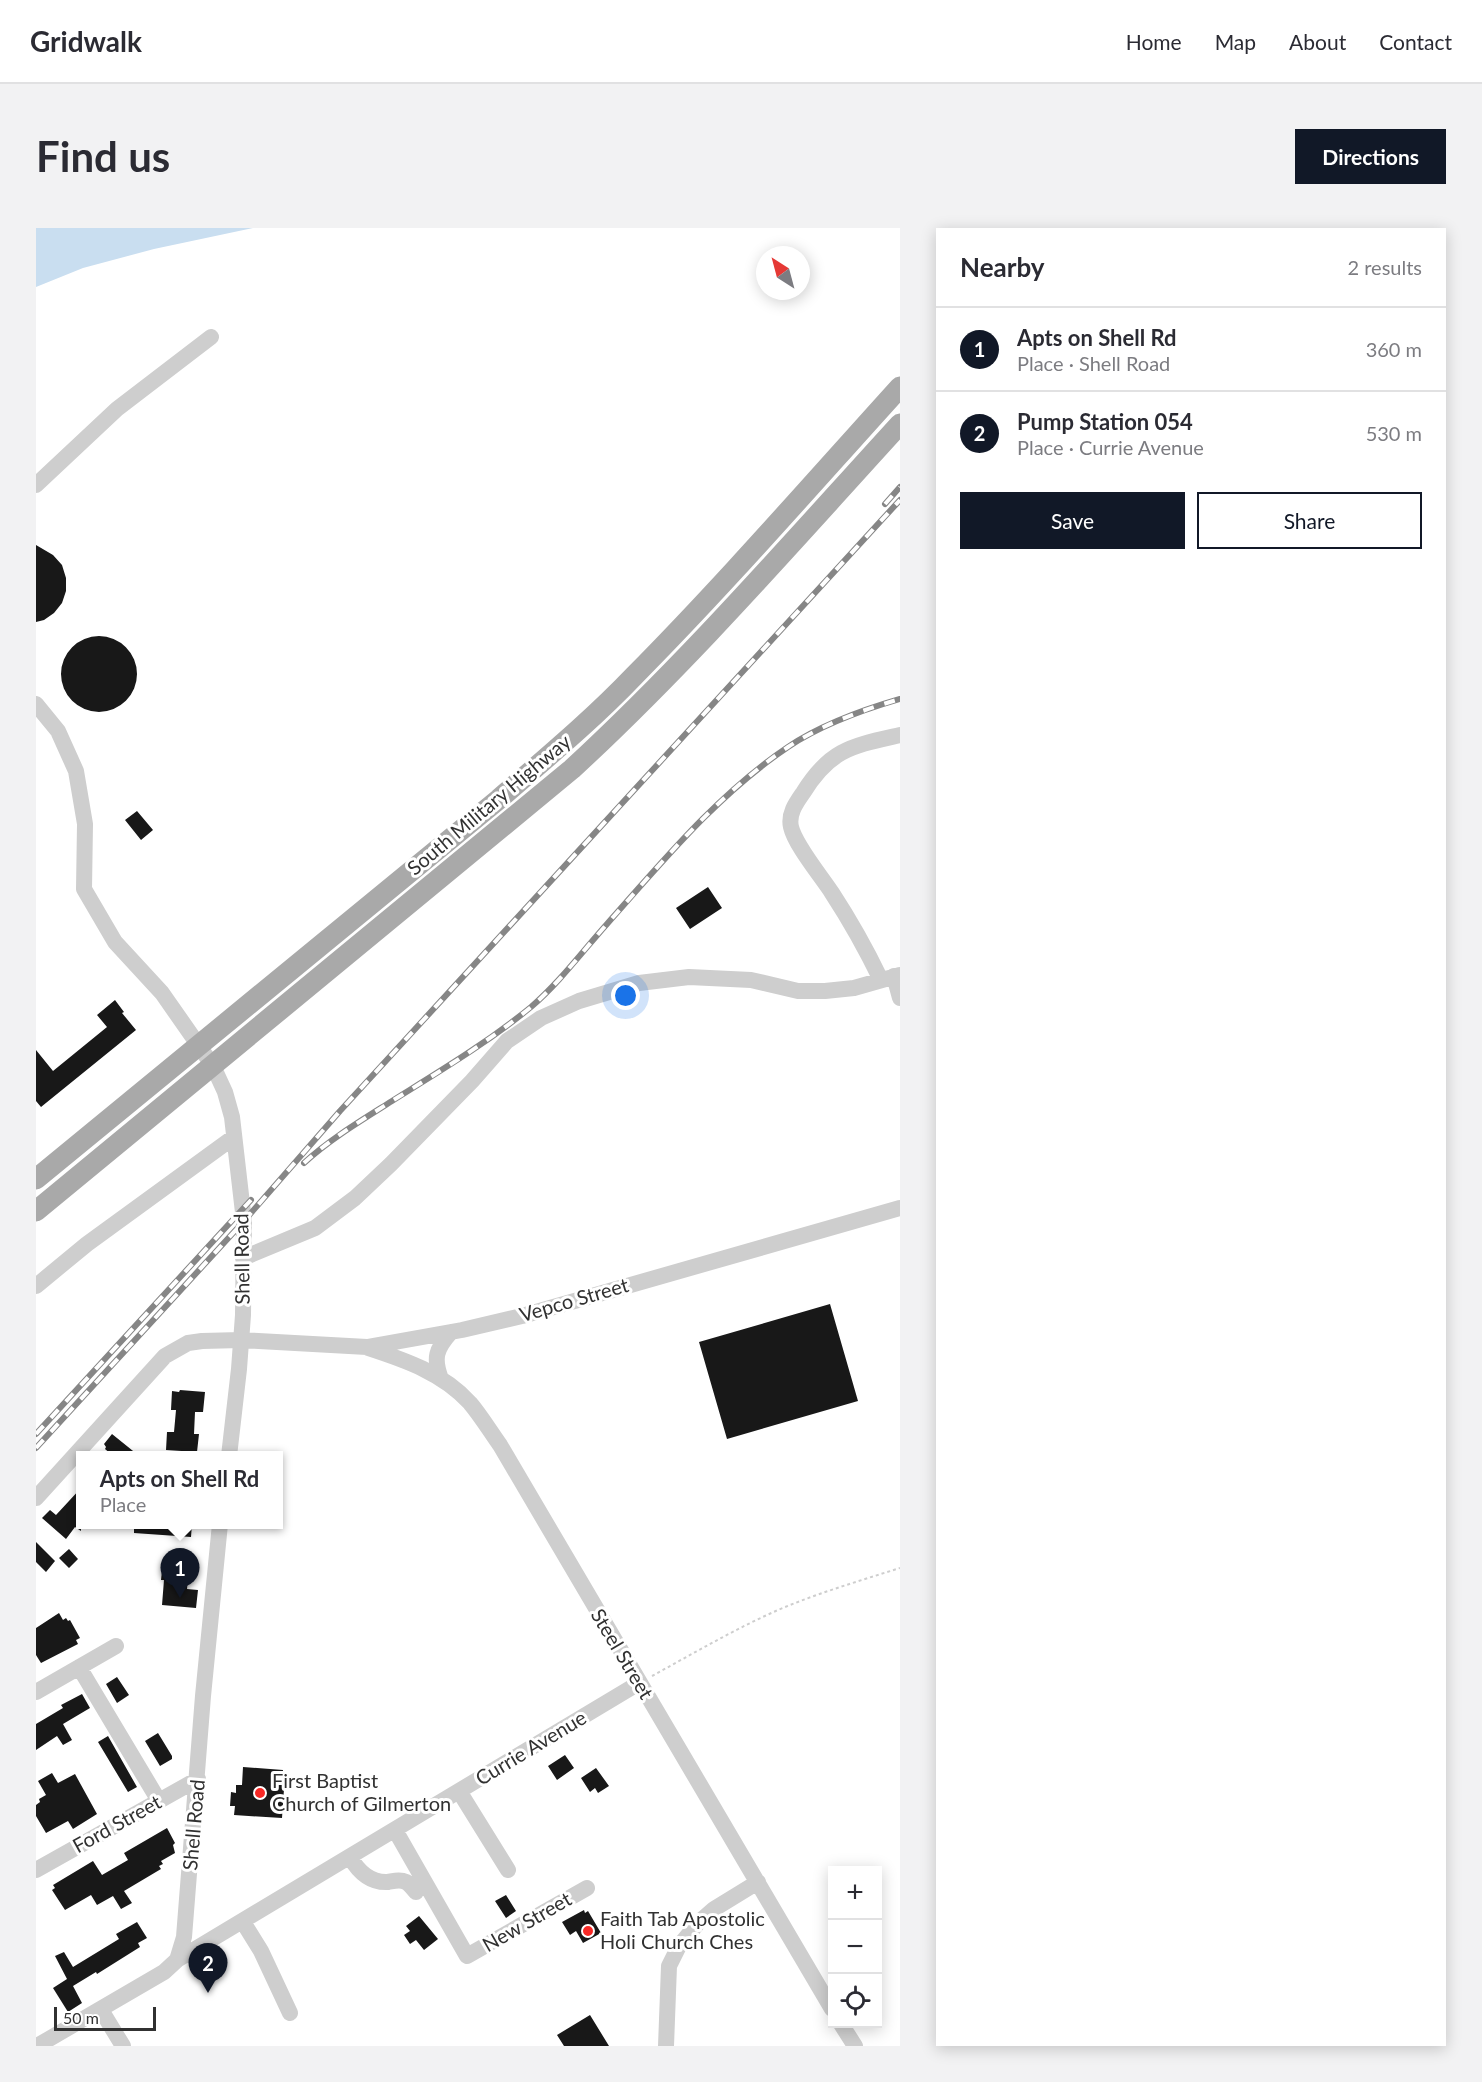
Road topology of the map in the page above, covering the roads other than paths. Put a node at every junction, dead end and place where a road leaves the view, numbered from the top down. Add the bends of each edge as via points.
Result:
1 (211, 337) dead end
2 (900, 387) edge
3 (900, 424) edge
4 (36, 485) edge
5 (36, 704) edge
6 (900, 735) edge
7 (892, 977) edge
8 (900, 998) edge
9 (197, 1045) junction
10 (213, 1066) junction
11 (234, 1137) junction
12 (36, 1179) edge
13 (900, 1208) edge
14 (36, 1211) edge
15 (243, 1258) junction
16 (36, 1286) edge
17 (451, 1332) junction
18 (241, 1340) junction
19 (367, 1347) junction
20 (441, 1379) junction
21 (79, 1451) edge
22 (229, 1451) edge
23 (76, 1454) edge
24 (36, 1498) edge
25 (219, 1529) edge
26 (116, 1646) dead end
27 (80, 1667) junction
28 (639, 1683) junction
29 (36, 1692) edge
30 (198, 1779) junction
31 (459, 1791) junction
32 (159, 1801) junction
33 (395, 1830) junction
34 (350, 1857) junction
35 (36, 1870) edge
36 (508, 1870) dead end
37 (758, 1882) junction
38 (587, 1888) dead end
39 (416, 1892) dead end
40 (243, 1922) junction
41 (177, 1960) junction
42 (828, 2002) edge
43 (101, 2010) junction
44 (290, 2013) dead end
45 (844, 2028) edge
46 (37, 2046) edge
47 (123, 2046) edge
48 (666, 2046) edge
49 (855, 2046) edge

1 - 4 street via 117,409
2 - 9 main road, South Military Highway via 695,613 567,740
3 - 10 main road, South Military Highway via 696,648 614,730
5 - 9 street, Shell Road via 58,731 76,771 85,825 84,889 115,942 162,993
6 - 7 street via 860,744 824,764 792,810 791,826 861,939
7 - 8 street
7 - 15 street via 854,988 798,991 751,980 688,977 639,983 579,1001 541,1018 507,1041 355,1198 315,1228
9 - 10 street, Shell Road
9 - 12 main road, South Military Highway
10 - 11 street, Shell Road via 225,1092
10 - 14 main road, South Military Highway
11 - 15 street, Shell Road via 244,1221
11 - 16 street
13 - 17 street, Vepco Street via 522,1316
15 - 18 street, Shell Road
17 - 19 street, Vepco Street
17 - 20 street via 443,1341 435,1364
18 - 19 street, Vepco Street
18 - 21 street, Vepco Street via 188,1343 165,1356
18 - 22 street, Shell Road
19 - 20 street, Steel Street
20 - 28 street, Steel Street via 469,1402 500,1445
23 - 24 street, Vepco Street
25 - 30 street, Shell Road
26 - 27 street
27 - 29 street
27 - 32 street
28 - 31 street, Currie Avenue
28 - 37 street, Steel Street
30 - 32 street, Ford Street
30 - 41 street, Shell Road via 184,1937
31 - 33 street, Currie Avenue
31 - 36 street
32 - 35 street, Ford Street
33 - 34 street, Currie Avenue
33 - 38 street, New Street via 467,1956
34 - 39 street via 368,1877 380,1882 408,1883
34 - 40 street, Currie Avenue
37 - 42 street, Steel Street
37 - 48 street via 714,1909 679,1946 669,1966
40 - 41 street, Currie Avenue
40 - 44 street
41 - 43 street via 151,1981
43 - 46 street
43 - 47 street
45 - 49 street

